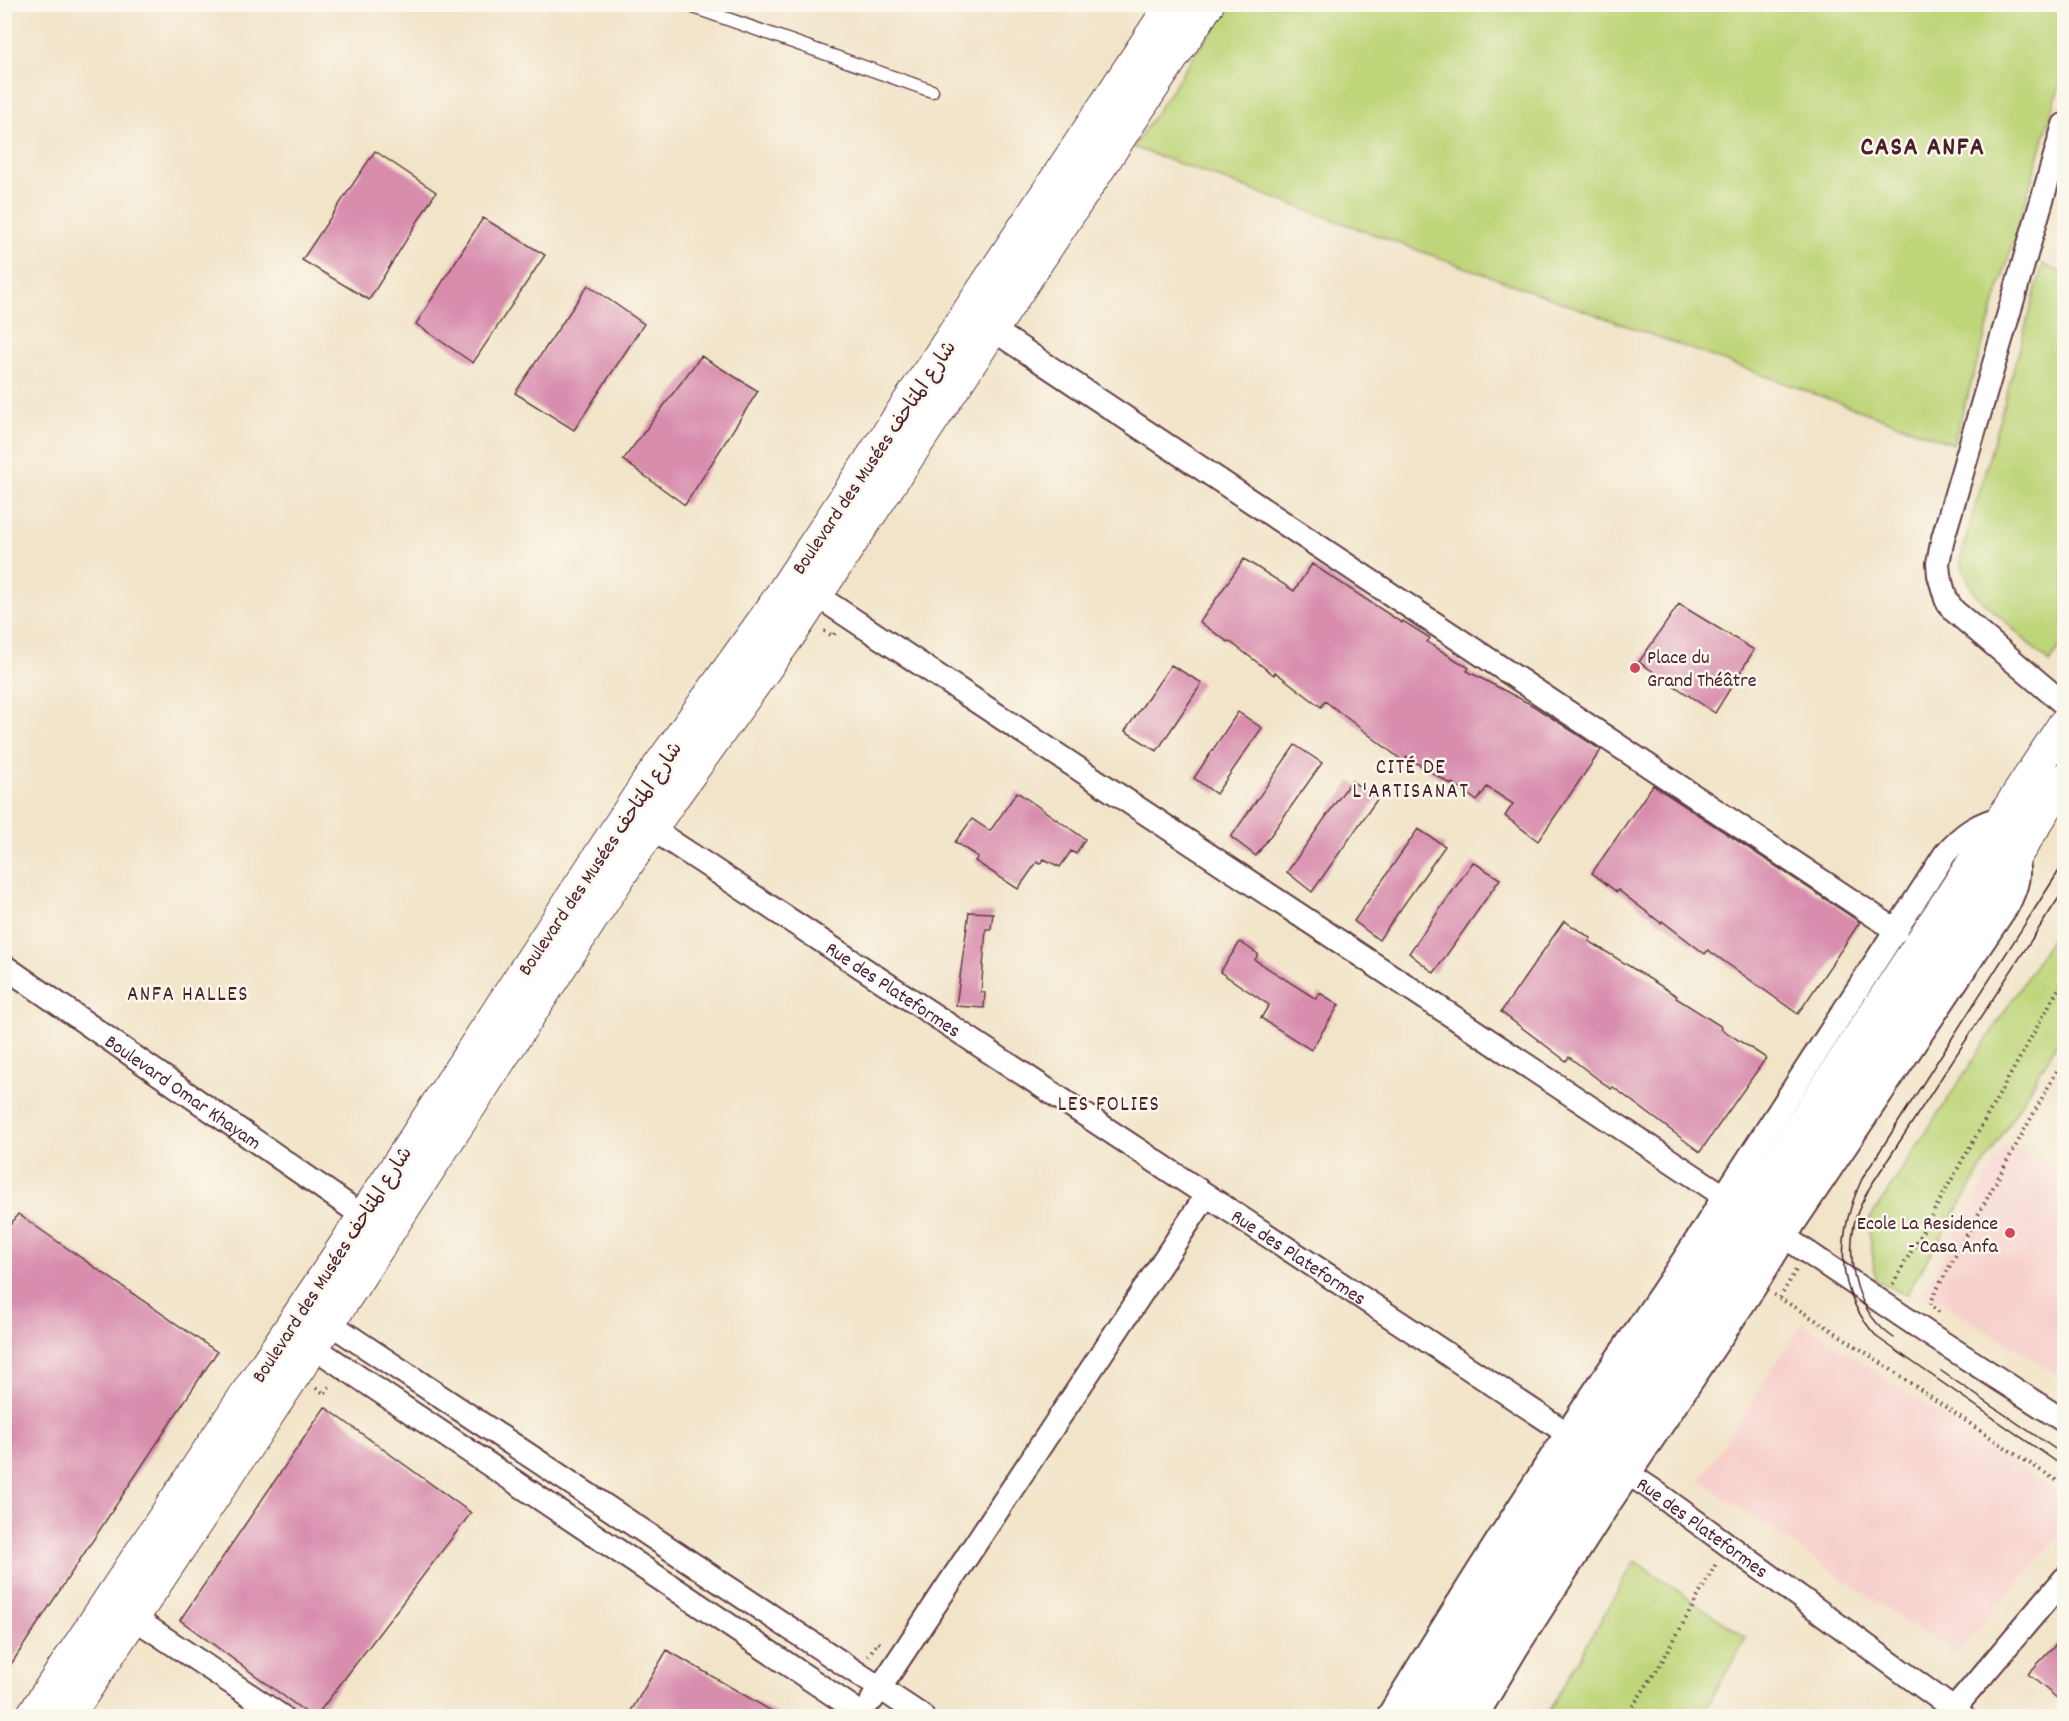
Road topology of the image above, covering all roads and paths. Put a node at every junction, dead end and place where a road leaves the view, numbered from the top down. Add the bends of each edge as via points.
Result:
1 (685, 4) edge
2 (1173, 4) edge
3 (1208, 4) edge
4 (932, 92) dead end
5 (2064, 125) edge
6 (992, 329) junction
7 (816, 595) junction
8 (2064, 704) edge
9 (2062, 734) edge
10 (2064, 779) edge
11 (2005, 817) junction
12 (640, 820) junction
13 (1897, 931) junction
14 (4, 966) edge
15 (2064, 979) edge
16 (2064, 1058) edge
17 (1206, 1196) junction
18 (363, 1216) junction
19 (1756, 1218) junction
20 (1805, 1251) junction
21 (1757, 1284) junction
22 (1780, 1298) junction
23 (1883, 1301) junction
24 (309, 1327) junction
25 (1929, 1334) junction
26 (2064, 1421) edge
27 (1598, 1455) junction
28 (2064, 1485) edge
29 (1727, 1545) junction
30 (2064, 1579) edge
31 (134, 1618) junction
32 (880, 1688) junction
33 (1954, 1714) edge
34 (32, 1716) edge
35 (68, 1716) edge
36 (281, 1716) edge
37 (863, 1716) edge
38 (922, 1716) edge
39 (1388, 1716) edge
40 (1418, 1716) edge
41 (1449, 1716) edge
42 (1477, 1716) edge
43 (1626, 1716) edge

1 - 4 lane
2 - 12 street, Boulevard des Musées شارع المتاحف via 771,610
3 - 6 street, Boulevard des Musées شارع المتاحف
5 - 8 street via 1938,563 1942,588 1953,610
6 - 7 street, Boulevard des Musées شارع المتاحف
6 - 13 street
7 - 12 street, Boulevard des Musées شارع المتاحف
7 - 19 street
9 - 11 street
10 - 19 street via 2016,855
11 - 13 street via 1981,824 1961,837 1945,854
11 - 19 street
12 - 17 street, Rue des Plateformes
12 - 18 street, Boulevard des Musées شارع المتاحف
12 - 24 street, Boulevard des Musées شارع المتاحف
13 - 19 street
14 - 18 street, Boulevard Omar Khayam
15 - 23 path
16 - 25 path via 1935,1293 1930,1305 1942,1315
17 - 27 street, Rue des Plateformes
17 - 32 street
18 - 24 street, Boulevard des Musées شارع المتاحف
19 - 20 street
19 - 21 street
19 - 27 street via 1741,1274
19 - 27 street via 1696,1243
20 - 22 path
20 - 23 street
21 - 22 path
21 - 27 street
22 - 28 path
23 - 25 street
24 - 31 street, Boulevard des Musées شارع المتاحف
24 - 32 street
24 - 34 street, Boulevard des Musées شارع المتاحف
24 - 37 street
25 - 26 street
27 - 29 street, Rue des Plateformes
27 - 39 street via 1438,1634
27 - 40 street
27 - 41 street
27 - 42 street via 1523,1638
29 - 33 street, Rue des Plateformes
29 - 43 path via 1659,1667
30 - 33 street
31 - 35 street, Boulevard des Musées شارع المتاحف
31 - 36 street
32 - 37 street
32 - 38 street

